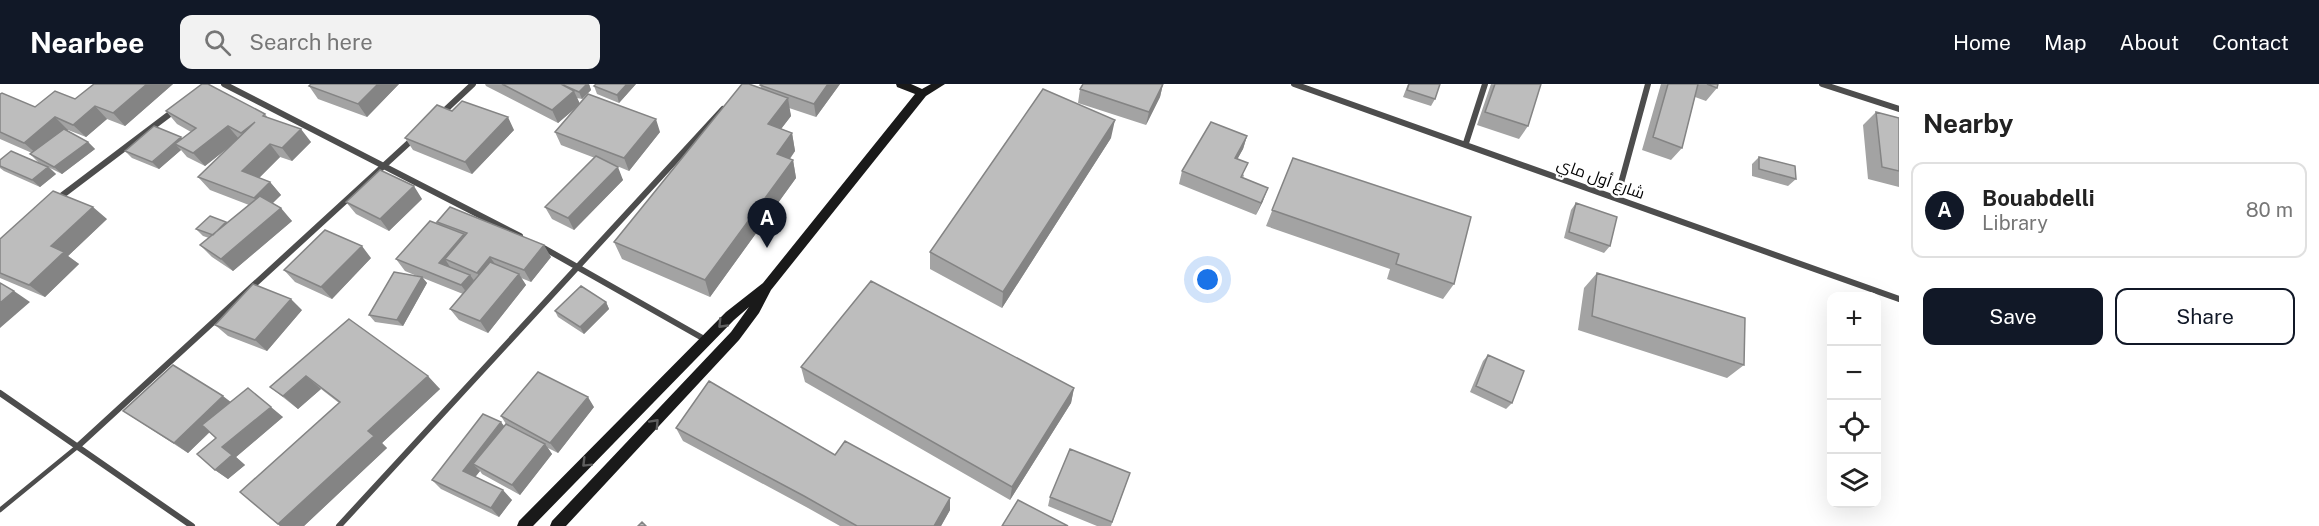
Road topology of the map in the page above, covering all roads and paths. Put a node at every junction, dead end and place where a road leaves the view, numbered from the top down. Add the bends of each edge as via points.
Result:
1 (224, 84) edge
2 (473, 84) edge
3 (901, 84) edge
4 (940, 84) edge
5 (1294, 84) edge
6 (1485, 84) edge
7 (1648, 84) edge
8 (1822, 84) edge
9 (921, 89) edge
10 (730, 101) edge
11 (181, 105) edge
12 (1899, 109) edge
13 (438, 116) edge
14 (420, 132) edge
15 (1466, 143) junction
16 (385, 165) junction
17 (1617, 198) junction
18 (48, 206) edge
19 (527, 239) edge
20 (537, 245) edge
21 (578, 266) junction
22 (767, 286) junction
23 (1899, 299) edge
24 (706, 340) junction
25 (0, 393) edge
26 (78, 447) junction
27 (0, 510) edge
28 (192, 526) edge
29 (339, 526) edge
30 (524, 526) edge
31 (557, 526) edge

1 - 16 street
2 - 13 street
3 - 9 main road
4 - 9 main road
5 - 15 street, شارع أول ماي
6 - 15 street
7 - 17 street
8 - 12 street
9 - 22 main road
10 - 21 street
11 - 18 street
14 - 16 street
15 - 17 street, شارع أول ماي
16 - 19 street
16 - 26 street
17 - 23 street, شارع أول ماي
20 - 21 street
21 - 24 street
21 - 29 street
22 -> 24 main road
31 -> 22 main road via 735,336
24 -> 30 main road
25 - 26 street
26 - 27 lane
26 - 28 street

